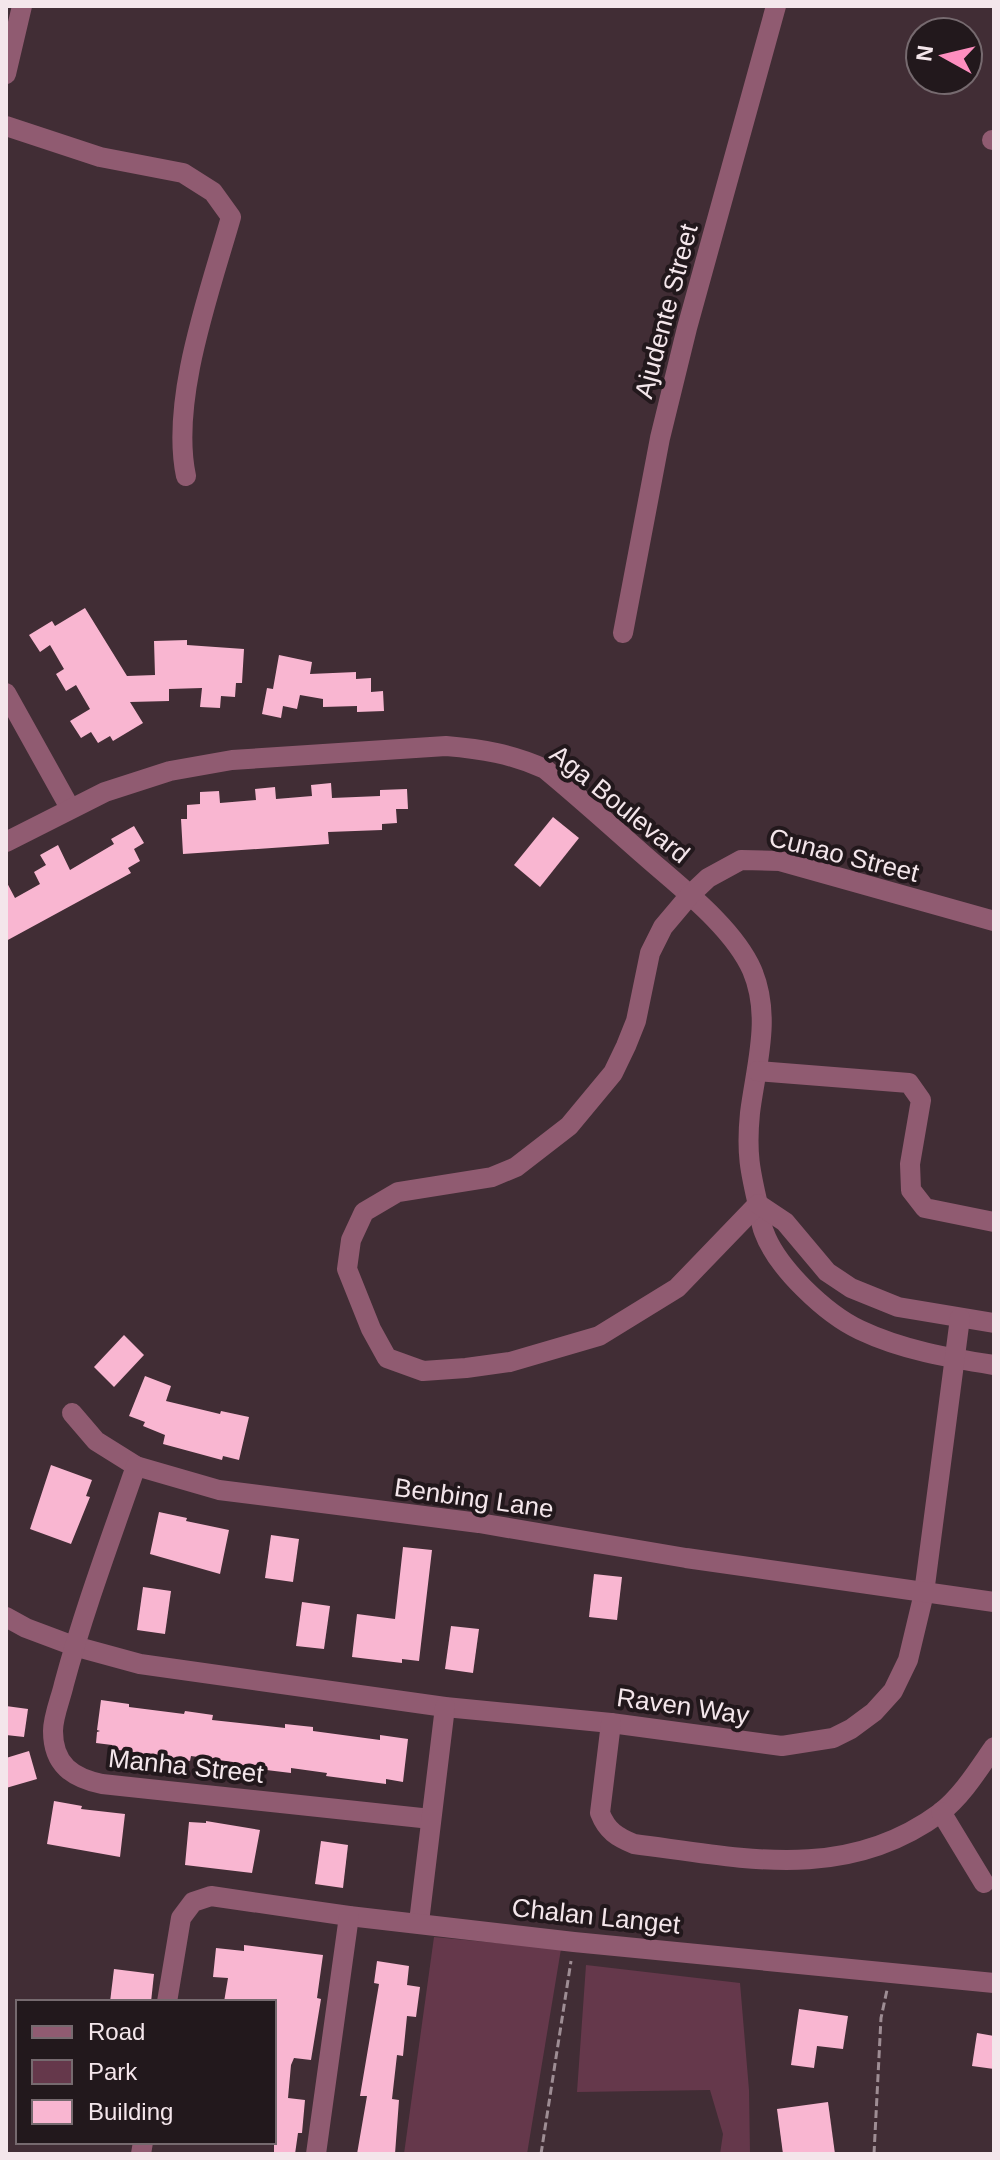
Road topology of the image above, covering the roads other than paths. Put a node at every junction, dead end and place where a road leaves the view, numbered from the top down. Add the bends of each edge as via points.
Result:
1 (22, 6) edge
2 (776, 6) edge
3 (6, 74) edge
4 (6, 126) edge
5 (186, 476) dead end
6 (623, 633) dead end
7 (6, 693) edge
8 (70, 808) junction
9 (6, 842) edge
10 (690, 895) junction
11 (994, 921) edge
12 (757, 1071) junction
13 (758, 1204) junction
14 (994, 1222) edge
15 (960, 1318) junction
16 (994, 1323) edge
17 (953, 1359) junction
18 (994, 1365) edge
19 (72, 1413) dead end
20 (136, 1466) junction
21 (924, 1593) junction
22 (994, 1602) edge
23 (6, 1617) edge
24 (74, 1646) junction
25 (445, 1707) junction
26 (611, 1723) junction
27 (994, 1747) edge
28 (941, 1812) junction
29 (431, 1819) junction
30 (984, 1883) dead end
31 (349, 1916) junction
32 (419, 1922) junction
33 (994, 1983) edge
34 (167, 2000) edge
35 (316, 2154) edge

1 - 3 street
2 - 6 street, Ajudente Street via 660,438
4 - 5 street via 100,157 183,173 213,192 231,217 192,356 181,450
7 - 8 street
8 - 9 street, Aga Boulevard
8 - 10 street, Aga Boulevard via 138,780 201,764 396,748 483,749 545,769
10 - 11 street, Cunao Street via 726,866 760,859
10 - 12 street, Aga Boulevard via 735,942 751,968 763,1019
10 - 13 street, Cunao Street via 663,927 650,953 626,1046 588,1106 516,1167 492,1177 398,1192 364,1212 351,1240 347,1269 387,1358 423,1371 510,1362 599,1336 646,1309 677,1288
12 - 13 street, Aga Boulevard via 748,1160
12 - 14 street via 909,1083 921,1100 911,1190 925,1208
13 - 15 street via 785,1222 827,1272 851,1288 898,1307
13 - 17 street, Aga Boulevard via 764,1233 778,1257 827,1309 893,1343
15 - 16 street
15 - 17 street, Raven Way
17 - 18 street, Aga Boulevard
17 - 21 street, Raven Way
19 - 20 street, Benbing Lane via 96,1441
20 - 21 street, Benbing Lane via 219,1490 479,1523
20 - 24 street
21 - 22 street, Benbing Lane
21 - 26 street, Raven Way via 908,1660 893,1691 874,1712 833,1738 782,1746
23 - 24 street, Raven Way
24 - 25 street, Raven Way via 140,1664
24 - 29 street, Manha Street via 52,1730 62,1764 79,1779
25 - 26 street, Raven Way
25 - 29 street
26 - 28 street via 600,1813 618,1838 634,1844 771,1861 823,1860 894,1840
27 - 28 street
28 - 30 street
29 - 32 street
31 - 32 street, Chalan Langet
31 - 34 street, Chalan Langet via 211,1896 193,1902 181,1918
31 - 35 street
32 - 33 street, Chalan Langet

